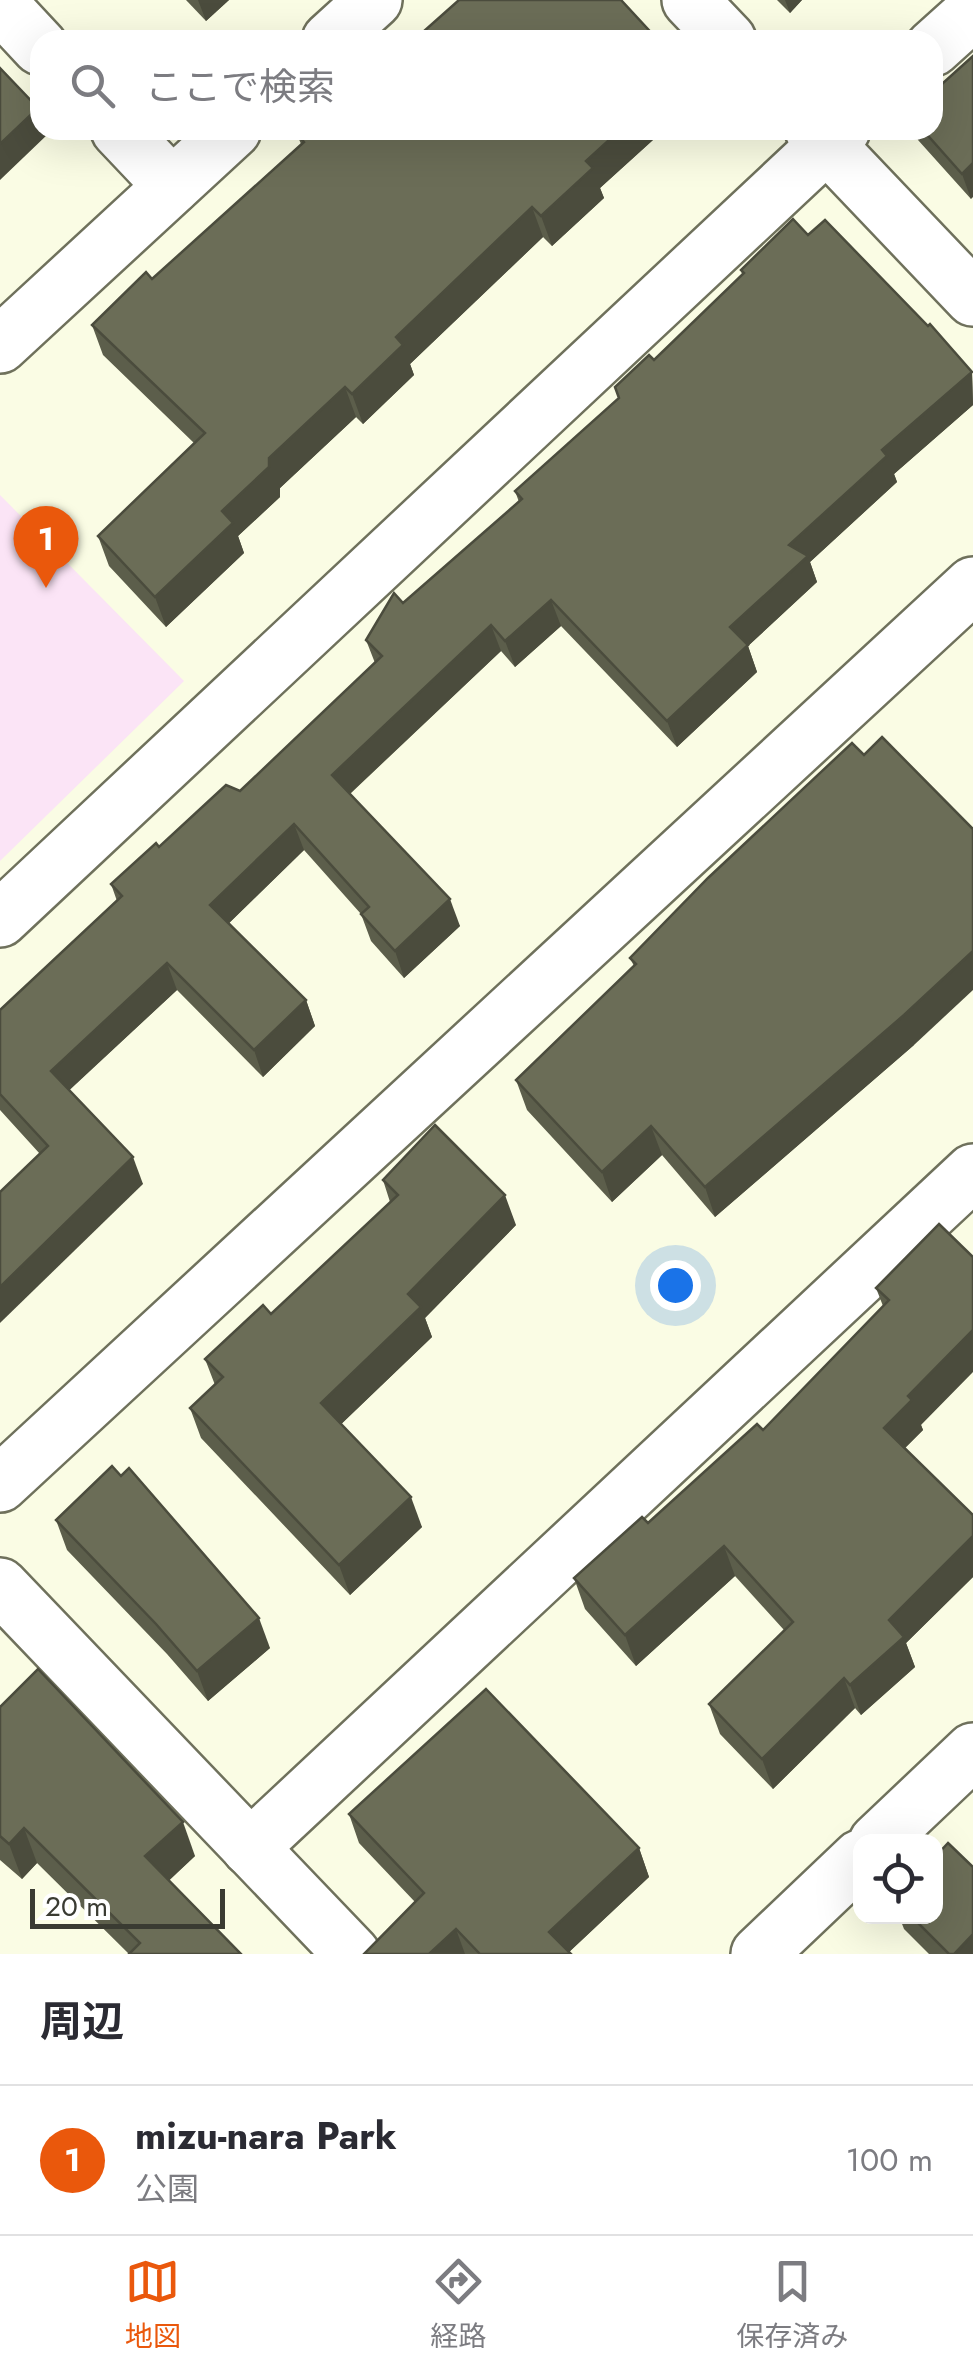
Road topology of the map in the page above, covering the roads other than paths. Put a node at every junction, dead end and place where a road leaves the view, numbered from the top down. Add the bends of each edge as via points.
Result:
1 (374, 0) edge
2 (690, 0) edge
3 (0, 4) edge
4 (973, 12) edge
5 (341, 30) edge
6 (718, 30) edge
7 (30, 36) edge
8 (943, 39) edge
9 (128, 140) edge
10 (222, 140) edge
11 (822, 140) edge
12 (831, 140) edge
13 (172, 186) junction
14 (973, 298) edge
15 (0, 345) edge
16 (973, 585) edge
17 (0, 919) edge
18 (973, 1172) edge
19 (0, 1484) edge
20 (0, 1586) edge
21 (973, 1751) edge
22 (886, 1834) edge
23 (250, 1848) junction
24 (853, 1865) edge
25 (352, 1954) edge
26 (759, 1954) edge

1 - 5 street
2 - 6 street
3 - 7 street
4 - 8 street
9 - 13 street
10 - 13 street
11 - 17 street
12 - 14 street
13 - 15 street
16 - 19 street
18 - 23 street
20 - 23 street
21 - 22 street
23 - 25 street
24 - 26 street

